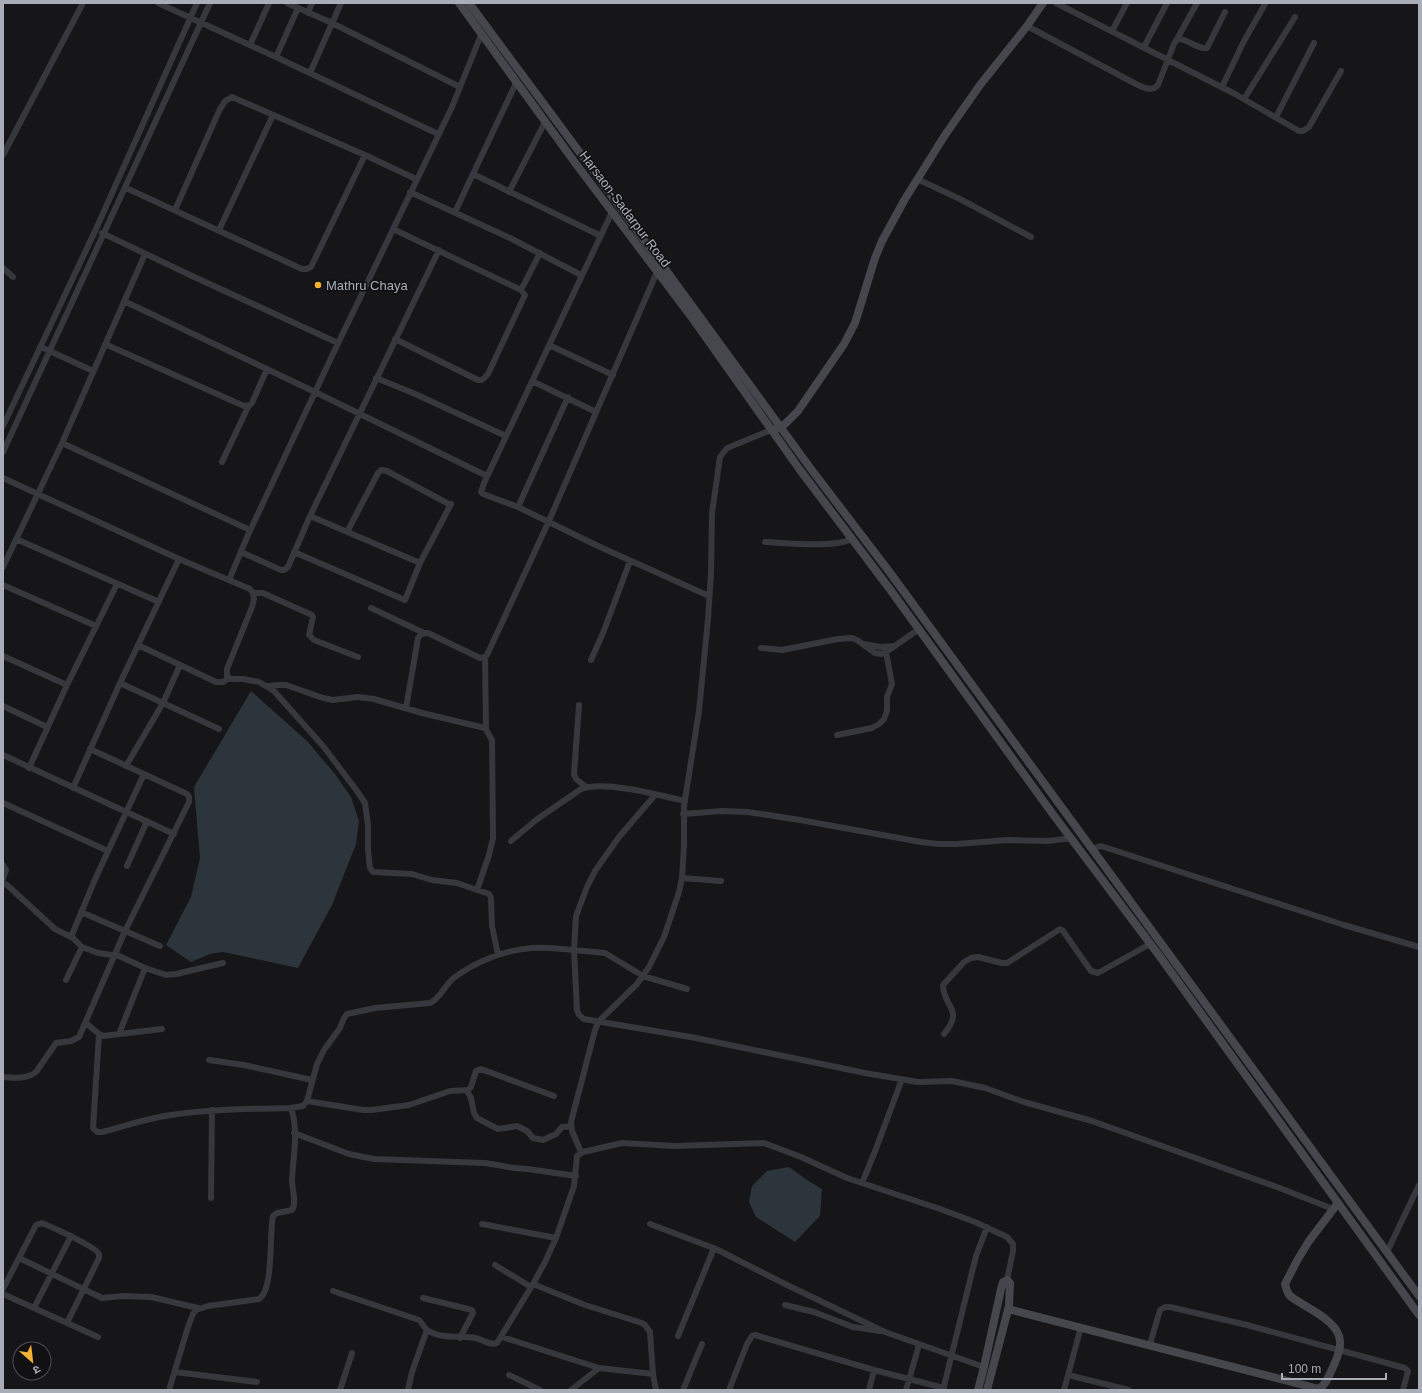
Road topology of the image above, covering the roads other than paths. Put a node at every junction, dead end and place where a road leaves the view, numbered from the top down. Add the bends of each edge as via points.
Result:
1 (83, 3) edge
2 (158, 3) edge
3 (197, 3) edge
4 (210, 3) edge
5 (268, 3) edge
6 (287, 3) edge
7 (312, 3) edge
8 (341, 3) edge
9 (459, 3) edge
10 (469, 3) edge
11 (1041, 3) edge
12 (1056, 3) edge
13 (1127, 3) edge
14 (1167, 3) edge
15 (1197, 3) edge
16 (1265, 4) edge
17 (298, 8) junction
18 (1225, 12) dead end
19 (308, 13) junction
20 (1295, 17) dead end
21 (190, 18) junction
22 (200, 23) junction
23 (332, 23) junction
24 (1027, 26) junction
25 (1112, 31) junction
26 (481, 35) junction
27 (1177, 40) junction
28 (1314, 43) dead end
29 (250, 45) junction
30 (1144, 47) junction
31 (276, 57) junction
32 (1168, 60) junction
33 (1341, 72) dead end
34 (310, 73) junction
35 (516, 83) junction
36 (460, 87) junction
37 (1222, 87) junction
38 (1244, 99) junction
39 (273, 115) junction
40 (1276, 117) junction
41 (545, 122) junction
42 (438, 134) junction
43 (3, 155) edge
44 (365, 155) junction
45 (473, 174) junction
46 (917, 179) junction
47 (416, 180) junction
48 (126, 188) junction
49 (410, 192) junction
50 (509, 192) junction
51 (175, 210) junction
52 (455, 212) junction
53 (612, 212) junction
54 (96, 229) junction
55 (393, 229) junction
56 (219, 230) junction
57 (104, 234) junction
58 (601, 236) junction
59 (1031, 237) dead end
60 (438, 250) junction
61 (540, 253) junction
62 (145, 254) junction
63 (3, 268) edge
64 (657, 272) junction
65 (581, 275) junction
66 (13, 277) dead end
67 (521, 290) junction
68 (124, 301) junction
69 (395, 339) junction
70 (338, 343) junction
71 (105, 344) junction
72 (549, 345) junction
73 (41, 347) junction
74 (49, 351) junction
75 (267, 369) junction
76 (93, 370) junction
77 (613, 375) junction
78 (376, 378) junction
79 (532, 381) junction
80 (316, 392) junction
81 (568, 397) junction
82 (250, 405) junction
83 (596, 412) junction
84 (359, 414) junction
85 (3, 426) edge
86 (780, 427) junction
87 (771, 430) junction
88 (506, 436) junction
89 (62, 443) junction
90 (3, 452) edge
91 (222, 462) dead end
92 (487, 476) junction
93 (3, 478) edge
94 (38, 495) junction
95 (518, 507) junction
96 (310, 516) junction
97 (548, 523) junction
98 (250, 530) junction
99 (347, 532) junction
100 (16, 539) junction
101 (852, 539) junction
102 (765, 542) dead end
103 (241, 552) junction
104 (294, 552) junction
105 (179, 559) junction
106 (630, 561) junction
107 (420, 564) junction
108 (3, 567) edge
109 (229, 580) junction
110 (117, 584) junction
111 (3, 585) edge
112 (253, 593) junction
113 (709, 596) junction
114 (159, 602) junction
115 (371, 608) dead end
116 (96, 626) junction
117 (919, 629) junction
118 (424, 633) junction
119 (860, 642) junction
120 (138, 645) junction
121 (896, 646) junction
122 (761, 648) dead end
123 (886, 652) junction
124 (3, 656) edge
125 (358, 657) dead end
126 (485, 658) junction
127 (590, 660) dead end
128 (180, 665) junction
129 (229, 678) junction
130 (120, 683) junction
131 (67, 685) junction
132 (268, 686) junction
133 (162, 703) junction
134 (579, 705) dead end
135 (3, 706) edge
136 (406, 708) junction
137 (46, 727) junction
138 (219, 729) dead end
139 (486, 730) junction
140 (837, 735) dead end
141 (90, 749) junction
142 (3, 755) edge
143 (126, 766) junction
144 (29, 768) junction
145 (144, 774) junction
146 (586, 787) junction
147 (74, 788) junction
148 (655, 795) junction
149 (684, 801) junction
150 (3, 803) edge
151 (126, 811) junction
152 (683, 814) junction
153 (147, 821) junction
154 (174, 834) junction
155 (1072, 838) junction
156 (511, 841) dead end
157 (1092, 850) junction
158 (108, 851) junction
159 (1086, 857) junction
160 (3, 865) edge
161 (127, 866) dead end
162 (682, 878) junction
163 (3, 879) edge
164 (721, 881) dead end
165 (3, 883) edge
166 (476, 890) junction
167 (81, 912) junction
168 (125, 931) junction
169 (70, 937) junction
170 (1150, 944) junction
171 (160, 946) dead end
172 (82, 947) junction
173 (1419, 948) edge
174 (574, 950) junction
175 (114, 955) junction
176 (498, 955) junction
177 (223, 963) dead end
178 (145, 968) junction
179 (643, 976) junction
180 (66, 980) dead end
181 (687, 989) dead end
182 (599, 1021) junction
183 (86, 1023) junction
184 (162, 1029) dead end
185 (99, 1034) junction
186 (119, 1034) junction
187 (944, 1034) dead end
188 (209, 1060) dead end
189 (3, 1077) edge
190 (902, 1079) junction
191 (312, 1080) junction
192 (467, 1091) junction
193 (554, 1096) dead end
194 (307, 1101) junction
195 (291, 1108) junction
196 (212, 1110) junction
197 (571, 1126) junction
198 (294, 1133) junction
199 (581, 1152) junction
200 (576, 1176) junction
201 (862, 1183) junction
202 (1419, 1185) edge
203 (211, 1198) dead end
204 (1336, 1206) junction
205 (482, 1224) dead end
206 (650, 1224) dead end
207 (987, 1228) junction
208 (71, 1236) junction
209 (556, 1238) junction
210 (714, 1248) junction
211 (1387, 1252) junction
212 (19, 1258) junction
213 (495, 1265) dead end
214 (51, 1273) junction
215 (1007, 1280) junction
216 (532, 1285) junction
217 (3, 1289) edge
218 (83, 1289) junction
219 (333, 1291) dead end
220 (3, 1294) edge
221 (1419, 1296) edge
222 (423, 1298) dead end
223 (785, 1305) dead end
224 (34, 1308) junction
225 (198, 1308) junction
226 (1008, 1309) junction
227 (1419, 1315) edge
228 (67, 1323) junction
229 (1081, 1327) junction
230 (427, 1330) junction
231 (885, 1332) junction
232 (678, 1336) dead end
233 (98, 1337) dead end
234 (502, 1337) junction
235 (460, 1338) junction
236 (702, 1344) dead end
237 (1150, 1344) junction
238 (919, 1345) junction
239 (1339, 1350) junction
240 (352, 1353) dead end
241 (952, 1357) junction
242 (984, 1367) junction
243 (599, 1368) junction
244 (874, 1370) junction
245 (175, 1372) junction
246 (653, 1374) junction
247 (509, 1375) dead end
248 (1068, 1375) junction
249 (981, 1378) junction
250 (909, 1379) junction
251 (990, 1381) junction
252 (257, 1382) dead end
253 (944, 1389) edge
254 (1118, 1389) edge
255 (1319, 1389) edge
256 (169, 1390) edge
257 (340, 1390) edge
258 (408, 1390) edge
259 (540, 1390) edge
260 (571, 1390) edge
261 (656, 1390) edge
262 (683, 1390) edge
263 (729, 1390) edge
264 (869, 1390) edge
265 (906, 1390) edge
266 (978, 1390) edge
267 (987, 1390) edge
268 (1064, 1390) edge
269 (1129, 1390) edge
270 (1329, 1390) edge
271 (1403, 1390) edge

1 - 43 street
2 - 21 street
3 - 21 street
4 - 22 street
5 - 29 street
6 - 17 street
7 - 19 street
8 - 23 street
9 - 26 street, Harsaon-Sadarpur Road
10 - 86 street, Harsaon-Sadarpur Road
11 - 24 street
12 - 25 street
13 - 25 street
14 - 30 street
15 - 27 street
16 - 37 street
17 - 19 street
17 - 31 street
18 - 27 street via 1207,48 1183,39
19 - 23 street
20 - 38 street
21 - 22 street
21 - 54 street
22 - 29 street
22 - 48 street
23 - 34 street
23 - 36 street
24 - 32 street via 1150,89 1158,85
24 - 46 street via 980,85
25 - 30 street
26 - 35 street, Harsaon-Sadarpur Road
26 - 36 street
27 - 32 street
28 - 40 street
29 - 31 street
30 - 32 street
31 - 34 street
32 - 37 street
33 - 40 street via 1307,129 1300,131
34 - 42 street
35 - 41 street, Harsaon-Sadarpur Road
35 - 45 street
36 - 42 street
37 - 38 street
38 - 40 street
39 - 44 street
39 - 51 street via 236,98 232,97 225,101
39 - 56 street
41 - 50 street
41 - 53 street, Harsaon-Sadarpur Road
42 - 47 street
44 - 47 street
44 - 56 street via 309,268 302,269
45 - 50 street
45 - 52 street
46 - 59 street
46 - 86 street via 874,258 850,336 798,411
47 - 49 street
48 - 51 street
48 - 57 street
49 - 52 street
49 - 55 street
50 - 58 street
51 - 56 street
52 - 61 street
53 - 58 street
53 - 64 street, Harsaon-Sadarpur Road
54 - 57 street
54 - 73 street
55 - 60 street
55 - 70 street
57 - 62 street
57 - 74 street
58 - 65 street
60 - 67 street
60 - 69 street
61 - 65 street
61 - 67 street
62 - 68 street
62 - 70 street
63 - 66 street
64 - 77 street
64 - 87 street, Harsaon-Sadarpur Road
65 - 72 street
67 - 69 street via 524,297 488,374 482,380
68 - 71 street
68 - 75 street
69 - 78 street
70 - 80 street
71 - 76 street
71 - 82 street via 244,406
72 - 77 street
72 - 79 street
73 - 74 street
73 - 85 street
74 - 76 street
74 - 90 street
75 - 80 street
75 - 82 street
76 - 89 street
77 - 83 street
78 - 84 street
78 - 88 street
79 - 81 street
79 - 88 street
80 - 84 street
80 - 98 street
81 - 83 street
81 - 95 street
82 - 91 street
83 - 97 street
84 - 92 street
84 - 96 street
86 - 87 street
86 - 157 street, Harsaon-Sadarpur Road via 891,574
87 - 101 street, Harsaon-Sadarpur Road
87 - 113 street via 727,448 720,457 712,514
88 - 92 street
89 - 94 street
89 - 98 street
92 - 95 street via 481,493
93 - 94 street
94 - 100 street
94 - 105 street
95 - 97 street
96 - 99 street
96 - 104 street
97 - 106 street
97 - 126 street
98 - 103 street
99 - 107 street
99 - 107 street via 378,473 381,470 387,472 449,504
100 - 108 street
100 - 110 street
101 - 102 street via 832,544
101 - 117 street, Harsaon-Sadarpur Road
103 - 104 street via 284,570 288,567
103 - 109 street
104 - 107 street via 405,600
105 - 109 street
105 - 114 street
106 - 113 street
106 - 127 street
109 - 112 street via 250,589
110 - 114 street
110 - 116 street
111 - 116 street
112 - 125 street via 263,593 312,615 309,635 314,640
112 - 129 street via 252,607 227,669
113 - 149 street via 699,711
114 - 120 street
115 - 118 street
116 - 131 street
117 - 121 street
117 - 155 street, Harsaon-Sadarpur Road
118 - 126 street
118 - 136 street via 418,638
119 - 121 street via 873,646
119 - 122 street via 846,638 782,650
119 - 123 street via 875,653
120 - 128 street
120 - 130 street
121 - 123 street
123 - 140 street via 892,684 884,718 872,728
124 - 131 street
126 - 139 street
128 - 129 street via 216,682 223,682
128 - 133 street
129 - 132 street
130 - 133 street
130 - 141 street
131 - 137 street
132 - 136 street via 286,685 333,700 358,697 374,699
132 - 166 street via 323,746 363,798 367,812 371,870 412,874 457,883
133 - 138 street
133 - 143 street
134 - 146 street via 574,774
135 - 137 street
136 - 139 street
137 - 144 street
139 - 166 street via 492,740 493,838
141 - 143 street
141 - 147 street
142 - 144 street
143 - 145 street
144 - 147 street
145 - 151 street
145 - 154 street via 189,797
146 - 148 street via 620,788
146 - 156 street via 536,820
147 - 151 street
148 - 149 street
148 - 174 street via 619,837 595,871 576,916
149 - 152 street
150 - 158 street
151 - 153 street
151 - 158 street
152 - 155 street via 748,812 938,844
152 - 162 street
153 - 154 street
153 - 161 street
154 - 168 street
155 - 159 street, Harsaon-Sadarpur Road
157 - 159 street
157 - 173 street via 1101,846
157 - 211 street, Harsaon-Sadarpur Road
158 - 167 street
159 - 170 street, Harsaon-Sadarpur Road
160 - 163 street via 6,870
162 - 164 street
162 - 179 street via 664,937
165 - 169 street via 55,929
166 - 176 street via 491,896 492,926
167 - 168 street
167 - 169 street
168 - 171 street
168 - 175 street
169 - 172 street
170 - 187 street via 1098,973 1091,971 1060,929 1007,963 971,958 943,985 953,1017 952,1024
170 - 204 street, Harsaon-Sadarpur Road
172 - 175 street
172 - 180 street
174 - 176 street via 532,948
174 - 179 street via 605,953
174 - 182 street via 578,1013 584,1019
175 - 178 street
175 - 183 street
176 - 191 street via 459,974 430,1003 375,1008 348,1014 321,1055
177 - 178 street via 170,975
178 - 186 street
179 - 181 street
179 - 182 street
182 - 190 street
182 - 197 street
183 - 185 street
183 - 189 street via 77,1039 56,1043 33,1075
184 - 186 street
185 - 186 street
185 - 196 street via 93,1128 95,1131 102,1132 171,1114
188 - 191 street
190 - 201 street
190 - 204 street via 952,1082 985,1088 1024,1102 1081,1117
191 - 194 street
192 - 193 street via 471,1087 476,1071 481,1069
192 - 194 street via 450,1091 409,1105 371,1110
192 - 197 street via 477,1118 498,1129 517,1126 533,1138 543,1140 562,1128
194 - 195 street via 303,1106
195 - 196 street
195 - 198 street
196 - 203 street
197 - 199 street
198 - 200 street via 349,1154 374,1159 485,1163
198 - 225 street via 294,1206 292,1210 273,1216 270,1267 265,1293 259,1299
199 - 200 street via 577,1156
199 - 201 street via 622,1143 675,1146 759,1143 789,1152
200 - 209 street
201 - 207 street
202 - 211 street
204 - 227 street, Harsaon-Sadarpur Road
204 - 239 street via 1306,1245 1285,1284 1290,1296 1325,1318 1334,1328 1340,1339
205 - 209 street
206 - 210 street
207 - 215 street via 1007,1236 1013,1244
207 - 241 street via 976,1256
208 - 212 street via 39,1223 33,1229
208 - 214 street
208 - 218 street via 99,1254
209 - 216 street
210 - 231 street
210 - 232 street
211 - 221 street, Harsaon-Sadarpur Road
212 - 214 street
212 - 217 street
213 - 216 street
214 - 218 street
214 - 224 street
215 - 226 street via 1010,1283
215 - 242 street via 1002,1282
216 - 234 street
216 - 246 street via 642,1323 650,1332
218 - 225 street via 102,1298 151,1297
218 - 228 street
219 - 230 street via 419,1320
220 - 224 street
222 - 235 street via 472,1310
223 - 231 street via 853,1326
224 - 228 street
225 - 245 street via 193,1314
226 - 229 street
226 - 251 street
228 - 233 street
229 - 237 street
229 - 248 street
230 - 235 street
230 - 258 street
231 - 238 street
234 - 235 street via 495,1344 476,1338
234 - 243 street
236 - 262 street
237 - 239 street via 1160,1310 1165,1307 1199,1313
237 - 255 street
238 - 241 street
238 - 250 street
239 - 255 street via 1330,1374
239 - 271 street via 1407,1369
240 - 257 street
241 - 242 street
241 - 253 street
242 - 249 street
243 - 246 street
243 - 260 street
244 - 250 street
244 - 263 street via 756,1335 752,1336 747,1344
244 - 264 street
245 - 252 street
245 - 256 street
246 - 261 street
247 - 259 street
248 - 254 street
248 - 268 street
249 - 251 street
249 - 266 street
250 - 253 street
250 - 265 street
251 - 267 street
254 - 269 street
255 - 270 street

